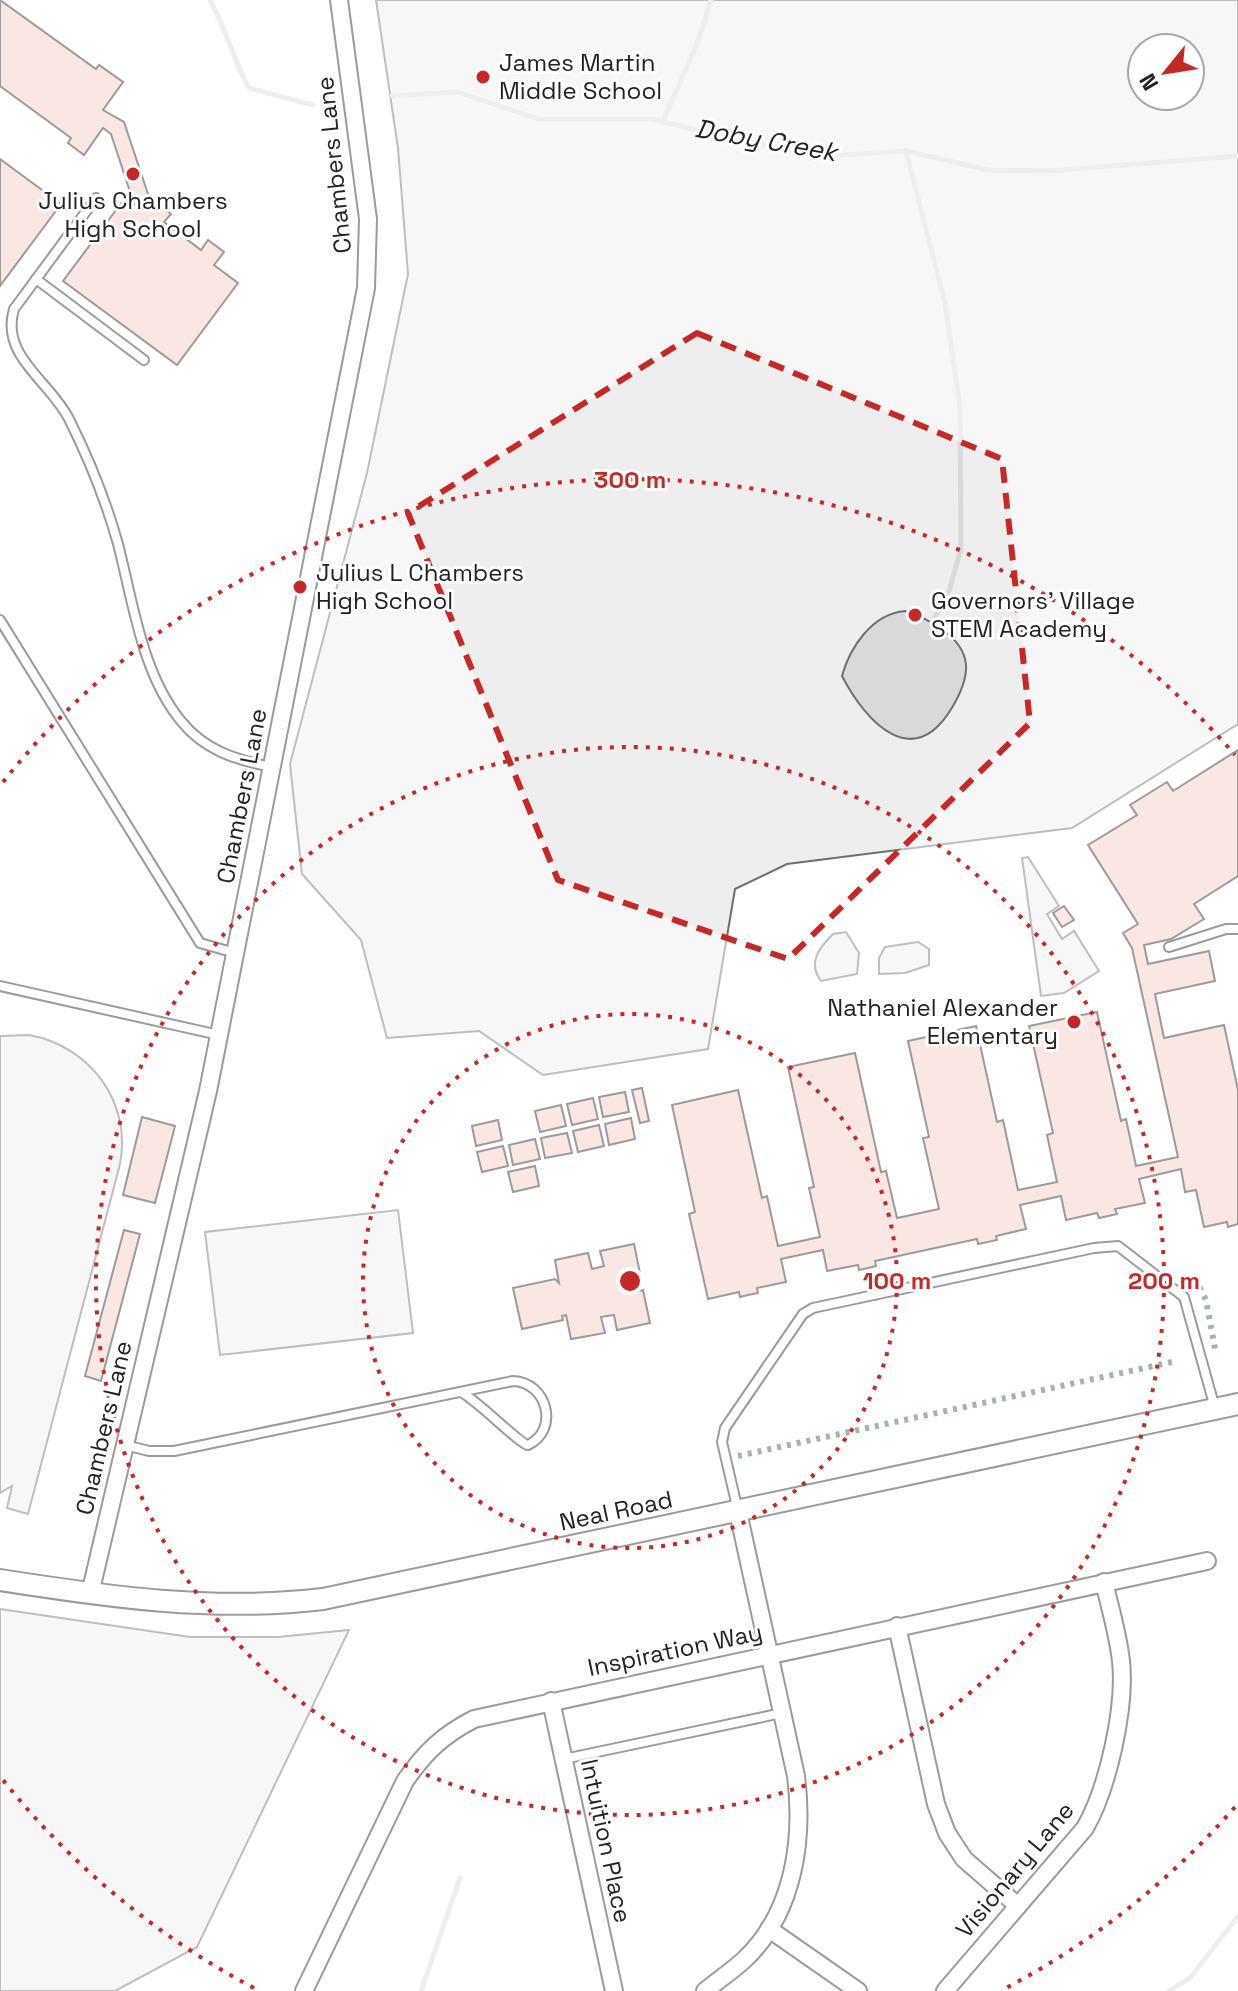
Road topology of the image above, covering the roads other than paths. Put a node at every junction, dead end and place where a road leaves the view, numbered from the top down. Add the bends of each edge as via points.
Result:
1 (339, 0) edge
2 (96, 198) dead end
3 (36, 279) junction
4 (144, 360) dead end
5 (0, 620) edge
6 (272, 768) junction
7 (1238, 929) edge
8 (1169, 947) dead end
9 (236, 954) junction
10 (0, 986) edge
11 (219, 1035) junction
12 (461, 1392) junction
13 (1238, 1404) edge
14 (1215, 1409) junction
15 (124, 1445) junction
16 (738, 1512) junction
17 (1207, 1561) dead end
18 (0, 1580) edge
19 (1104, 1582) junction
20 (90, 1594) junction
21 (897, 1626) junction
22 (770, 1654) junction
23 (551, 1701) junction
24 (783, 1713) junction
25 (563, 1759) junction
26 (1018, 1906) junction
27 (769, 1929) junction
28 (304, 1991) edge
29 (614, 1991) edge
30 (705, 1991) edge
31 (858, 1991) edge
32 (945, 1991) edge

1 - 6 street, Chambers Lane via 368,219 366,288
2 - 3 lane
3 - 4 lane
3 - 6 lane via 9,319 7,342 59,401 93,470 161,689 181,722 202,741 234,759
5 - 9 lane via 196,938 206,948
6 - 9 street, Chambers Lane
7 - 8 lane
9 - 11 street, Chambers Lane
10 - 11 lane
11 - 15 street, Chambers Lane
12 - 12 lane via 528,1383 546,1410 542,1435 528,1445 520,1443 491,1412
12 - 15 lane via 174,1451
13 - 14 street, Neal Road
14 - 16 street, Neal Road
14 - 16 lane via 1184,1297 1118,1246 813,1308 803,1314 725,1428 722,1442
15 - 20 street, Chambers Lane
16 - 20 street, Neal Road via 323,1599 211,1605
16 - 22 street
17 - 19 street, Inspiration Way
18 - 20 street, Neal Road
19 - 21 street, Inspiration Way
19 - 26 street, Visionary Lane via 1121,1660 1121,1694 1099,1803 1085,1828
21 - 22 street, Inspiration Way
21 - 26 street via 947,1833 964,1859
22 - 23 street, Inspiration Way
22 - 24 street
23 - 25 street, Intuition Place
23 - 28 street, Inspiration Way via 474,1719 446,1733 423,1754
24 - 25 lane
24 - 27 street via 801,1815 793,1875
25 - 29 street, Intuition Place
26 - 32 street, Visionary Lane
27 - 30 street via 745,1959
27 - 31 street

